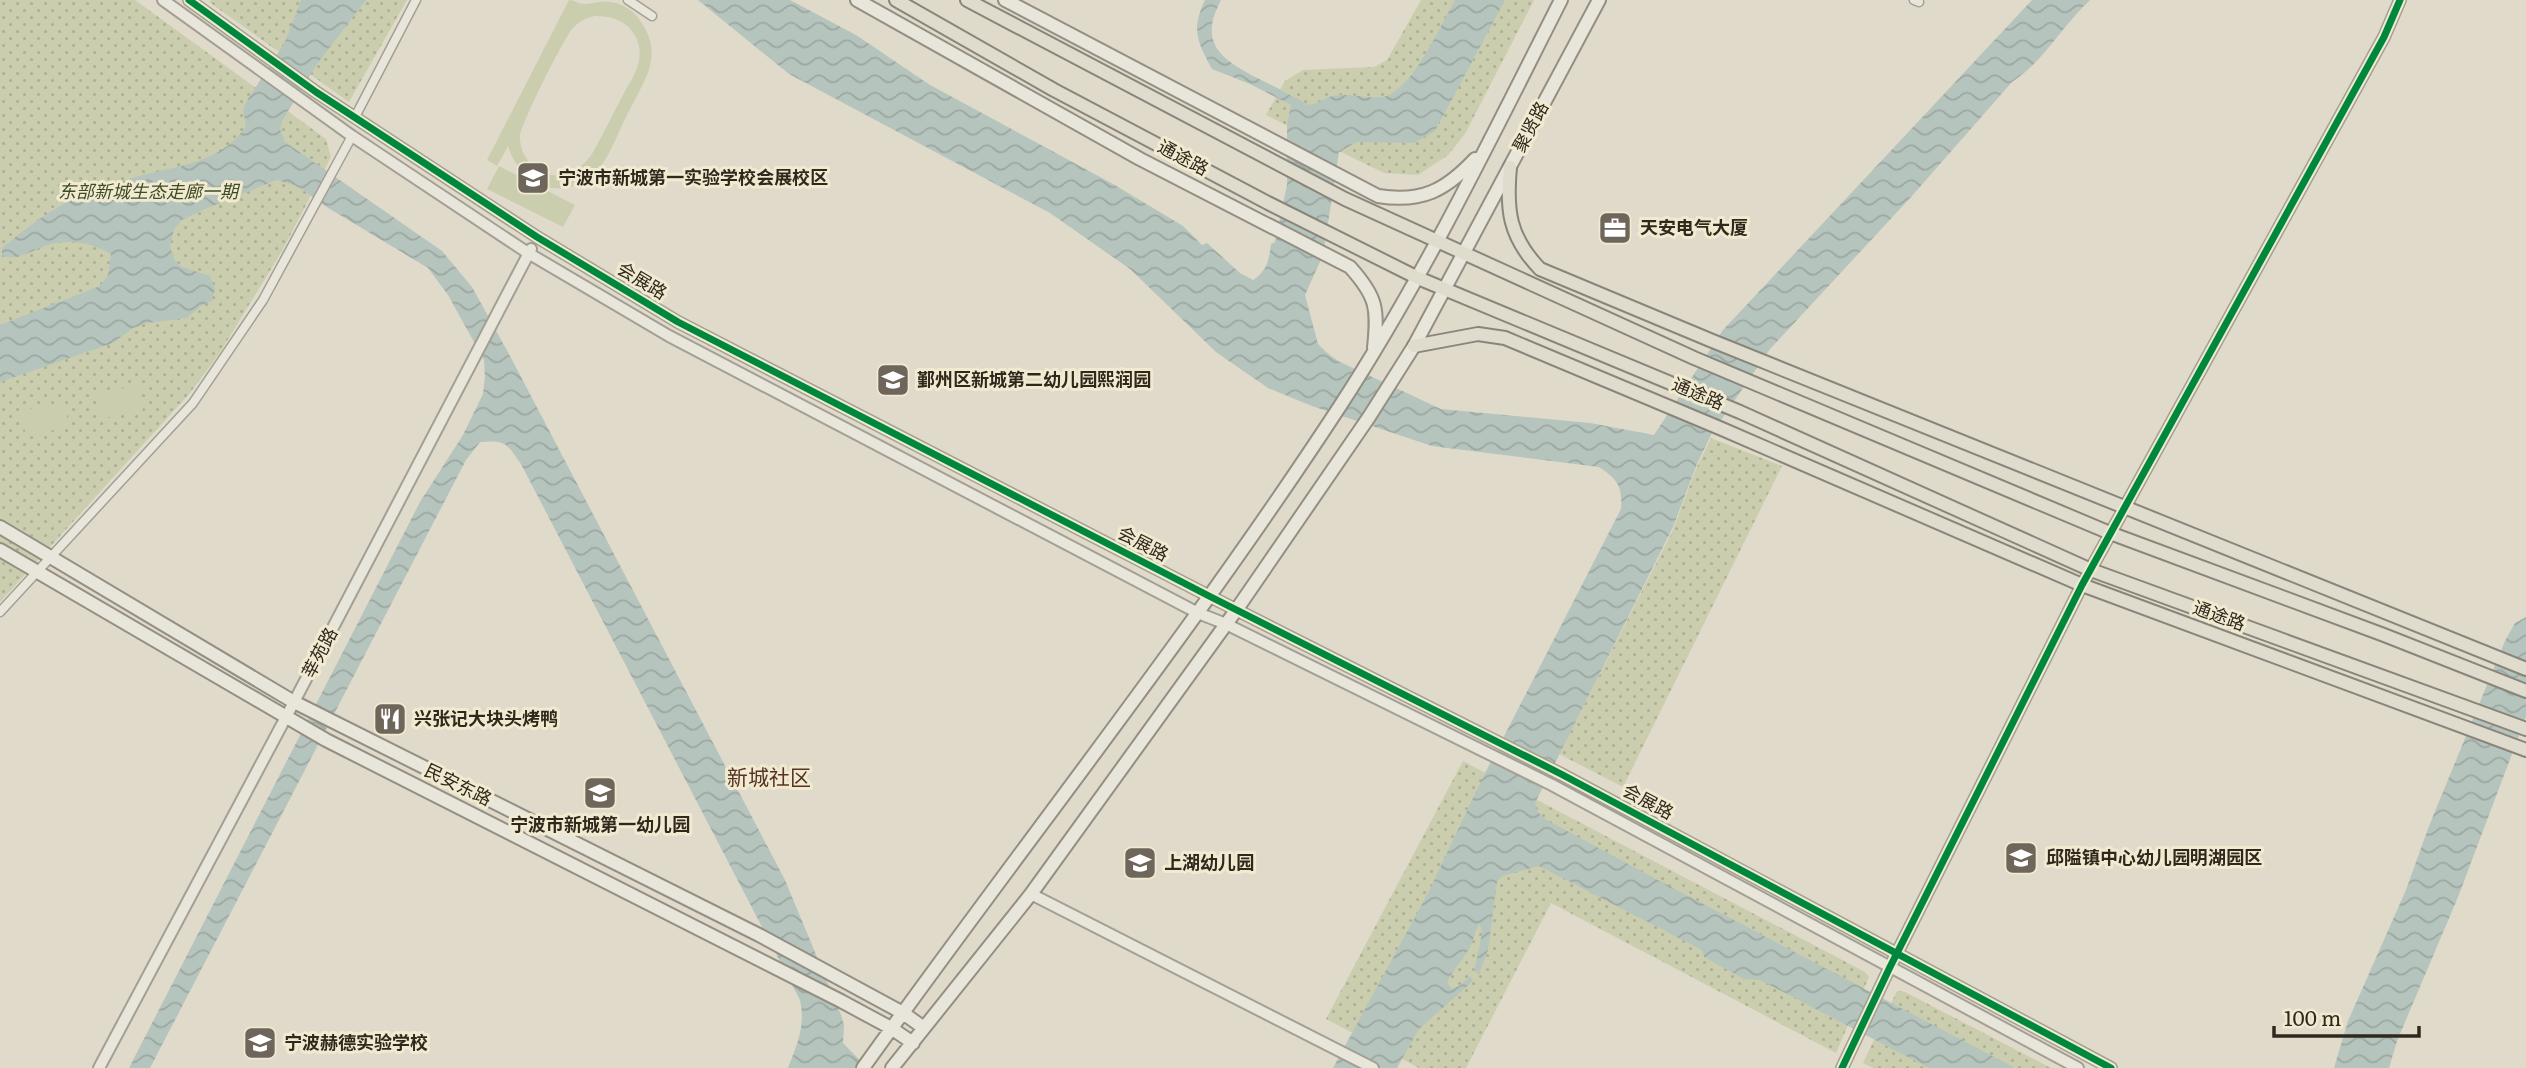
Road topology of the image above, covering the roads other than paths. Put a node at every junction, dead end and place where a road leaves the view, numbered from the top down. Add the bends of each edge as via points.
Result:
1 (163, 0) edge
2 (189, 0) edge
3 (416, 0) edge
4 (628, 0) edge
5 (856, 0) edge
6 (896, 0) edge
7 (967, 0) edge
8 (1005, 0) edge
9 (1561, 0) edge
10 (1599, 0) edge
11 (2400, 0) edge
12 (652, 16) dead end
13 (355, 117) junction
14 (352, 136) junction
15 (1486, 146) junction
16 (1510, 167) junction
17 (537, 237) junction
18 (1438, 242) junction
19 (528, 253) junction
20 (1463, 254) junction
21 (1418, 278) junction
22 (1445, 289) junction
23 (1414, 346) junction
24 (1373, 351) junction
25 (2123, 507) junction
26 (0, 527) edge
27 (2110, 533) junction
28 (0, 550) edge
29 (51, 557) junction
30 (2091, 570) junction
31 (37, 572) junction
32 (2082, 585) junction
33 (1209, 596) junction
34 (1237, 609) junction
35 (0, 612) edge
36 (1198, 613) junction
37 (1226, 624) junction
38 (2526, 669) edge
39 (2526, 691) edge
40 (294, 702) junction
41 (286, 718) junction
42 (2526, 729) edge
43 (2523, 749) edge
44 (1031, 894) junction
45 (1898, 952) junction
46 (1890, 967) junction
47 (903, 1013) junction
48 (891, 1028) junction
49 (924, 1028) junction
50 (913, 1043) junction
51 (866, 1064) edge
52 (99, 1068) edge
53 (892, 1068) edge
54 (1373, 1068) edge
55 (1842, 1068) edge
56 (2078, 1068) edge
57 (2111, 1068) edge

1 - 14 street, 会展路
2 - 13 street, 会展路
3 - 13 street
4 - 12 street
5 - 24 main road via 1140,159 1350,267 1368,287 1377,312
6 - 21 main road, 通途路 via 1054,90
7 - 18 main road, 通途路 via 1345,199
8 - 15 main road via 1378,196 1404,200 1427,194 1463,172
9 - 15 main road, 聚贤路
10 - 16 main road, 聚贤路
11 - 25 street via 2384,37
13 - 17 street, 会展路
14 - 19 street, 会展路
14 - 29 street via 263,300 193,403
15 - 18 main road, 聚贤路
16 - 20 main road, 聚贤路
16 - 25 main road via 1508,211 1528,257 1541,269
17 - 19 street, 莘苑路
17 - 33 street, 会展路 via 678,322
18 - 20 main road, 通途路
18 - 21 main road, 聚贤路
19 - 36 street, 会展路 via 668,336
19 - 40 street, 莘苑路
20 - 22 main road, 聚贤路
20 - 27 main road, 通途路 via 1693,358
21 - 22 main road, 通途路
21 - 24 main road, 聚贤路
22 - 23 main road, 聚贤路
22 - 30 main road, 通途路 via 1740,412
23 - 32 main road via 1478,334 1505,338
23 - 34 main road, 聚贤路
24 - 33 main road, 聚贤路
25 - 27 street
25 - 38 main road
26 - 29 main road, 民安东路
27 - 30 street
27 - 39 main road, 通途路
28 - 31 main road, 民安东路
29 - 31 street
29 - 40 main road, 民安东路
30 - 32 street
30 - 42 main road, 通途路
31 - 35 street
31 - 41 main road, 民安东路
32 - 43 main road
32 - 45 street
33 - 34 street, 会展路
33 - 36 main road, 聚贤路
34 - 37 main road, 聚贤路
34 - 45 street, 会展路
36 - 37 street, 会展路
36 - 47 main road, 聚贤路
37 - 44 main road, 聚贤路
37 - 46 street, 会展路 via 1552,785
40 - 41 street, 莘苑路
40 - 47 main road, 民安东路 via 759,935
41 - 48 main road, 民安东路
41 - 52 street, 莘苑路
44 - 49 main road, 聚贤路
44 - 54 street
45 - 46 street
45 - 57 street, 会展路
46 - 55 street
46 - 56 street, 会展路
47 - 48 main road, 聚贤路
47 - 49 main road, 民安东路
48 - 50 main road, 民安东路
48 - 51 main road, 聚贤路
49 - 50 main road, 聚贤路
50 - 53 main road, 聚贤路

